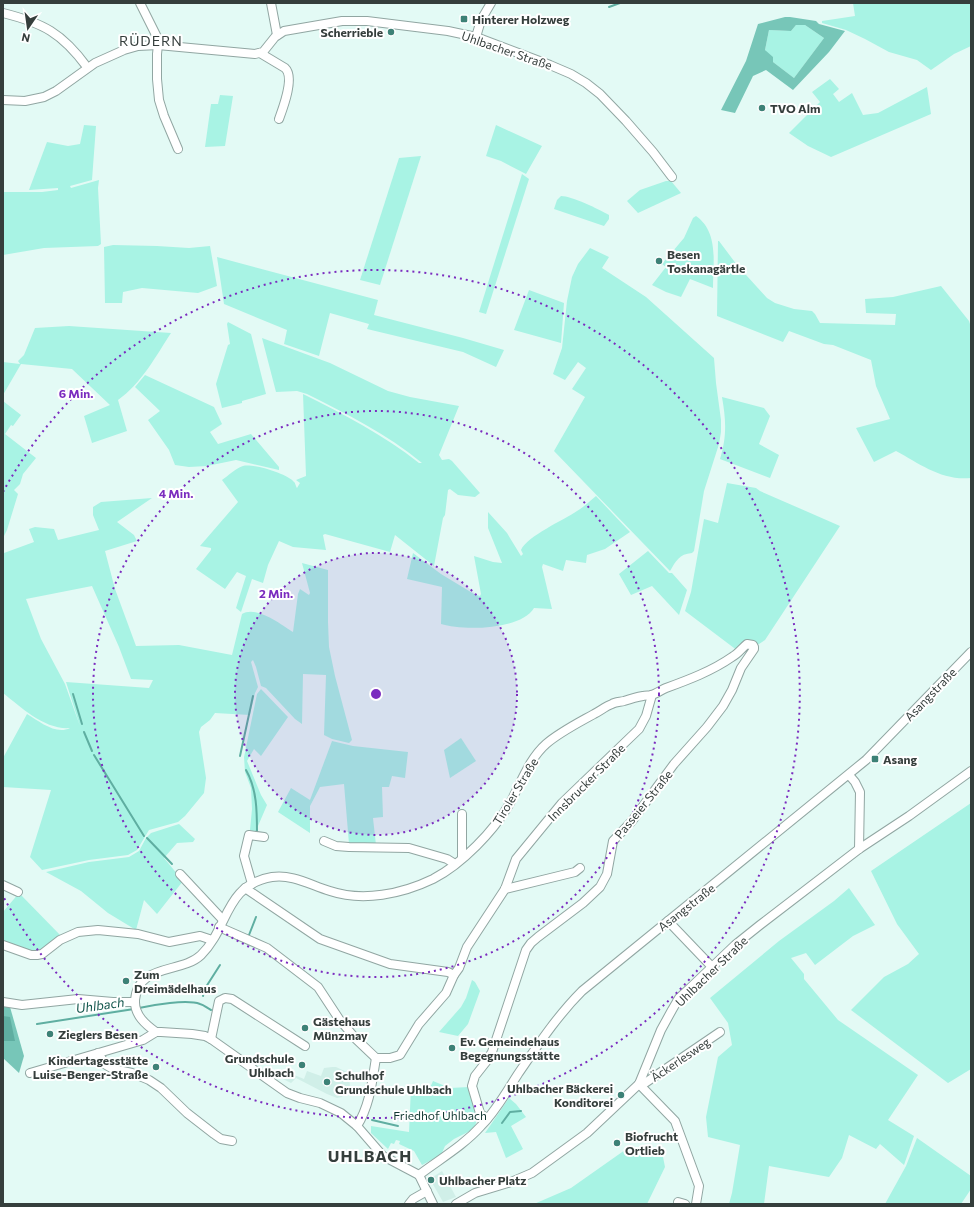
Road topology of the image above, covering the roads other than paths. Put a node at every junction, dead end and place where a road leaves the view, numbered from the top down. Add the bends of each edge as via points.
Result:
1 (140, 3) edge
2 (271, 3) edge
3 (492, 3) edge
4 (3, 13) edge
5 (277, 35) junction
6 (476, 38) junction
7 (158, 45) junction
8 (260, 53) junction
9 (87, 67) junction
10 (3, 100) edge
11 (280, 119) dead end
12 (178, 148) dead end
13 (672, 177) dead end
14 (971, 652) edge
15 (652, 695) junction
16 (611, 704) joint
17 (971, 771) edge
18 (849, 775) junction
19 (462, 814) dead end
20 (264, 837) dead end
21 (324, 841) dead end
22 (858, 849) junction
23 (462, 858) junction
24 (454, 864) junction
25 (580, 868) dead end
26 (180, 874) dead end
27 (3, 885) edge
28 (249, 886) junction
29 (505, 888) junction
30 (18, 892) dead end
31 (668, 921) junction
32 (221, 924) junction
33 (212, 940) junction
34 (3, 945) edge
35 (713, 968) junction
36 (454, 975) junction
37 (3, 1002) edge
38 (136, 1006) junction
39 (156, 1032) junction
40 (720, 1032) dead end
41 (210, 1039) junction
42 (305, 1046) dead end
43 (98, 1054) junction
44 (376, 1058) junction
45 (30, 1073) dead end
46 (639, 1084) junction
47 (487, 1119) junction
48 (357, 1126) junction
49 (232, 1141) dead end
50 (419, 1175) junction
51 (427, 1192) junction
52 (409, 1204) edge
53 (433, 1204) edge
54 (456, 1204) edge
55 (696, 1204) edge

1 - 7 street
2 - 5 street
3 - 6 street via 481,20
4 - 9 street via 37,24 57,34
5 - 6 street, Uhlbacher Straße via 298,28 360,21 448,31
5 - 8 street
6 - 13 street, Uhlbacher Straße via 550,64 586,83 626,121
7 - 8 street via 239,54
7 - 9 street via 142,45 127,49
7 - 12 street via 156,54 159,100
8 - 11 street via 288,72 288,92
9 - 10 street via 44,97 25,101
14 - 18 street, Asangstraße via 878,750
15 - 16 street, Passeier Straße
15 - 29 street, Innsbrucker Straße via 646,716 638,729 562,803 516,859
15 - 47 street, Passeier Straße via 718,665 734,656 747,644 754,646 723,706 674,764 632,821 613,841 607,874 600,886 583,903 531,943 526,950 492,1052 475,1076 472,1086 480,1113
16 - 23 street, Tiroler Straße via 560,734 542,748 530,764 497,823
17 - 22 street, Uhlbacher Straße
18 - 22 street via 860,792
18 - 31 street, Asangstraße
19 - 23 street
20 - 28 street via 248,835 244,856
21 - 24 street via 343,847 409,848 447,858
22 - 35 street, Uhlbacher Straße via 735,945
23 - 24 street, Tiroler Straße
24 - 28 street, Tiroler Straße via 422,883 371,896 338,894 288,877 274,877
25 - 29 street via 575,872
26 - 32 street
27 - 30 street
28 - 32 street, Tiroler Straße via 234,900
28 - 36 street via 320,939 390,964
29 - 36 street, Innsbrucker Straße via 467,947
31 - 35 street
31 - 47 street, Asangstraße via 568,1005
32 - 33 street, Tiroler Straße
32 - 44 street via 267,948 318,987 339,1019
33 - 34 street via 200,936 169,942 138,934 98,930 78,932 37,955
33 - 38 street, Tiroler Straße via 195,959 146,978 138,988
35 - 46 street, Uhlbacher Straße via 680,998 672,1010
36 - 44 street, Innsbrucker Straße via 446,993 418,1024 400,1055
37 - 38 street via 22,1005 78,998
38 - 39 street via 143,1022
39 - 41 street via 192,1034
39 - 43 street via 143,1040
40 - 46 street, Äckerlesweg via 645,1083
41 - 42 street via 219,1001 228,998
41 - 48 street via 286,1093 331,1107
43 - 45 street
43 - 49 street via 106,1065 113,1069 148,1080 214,1134 221,1139
44 - 48 street via 368,1104
46 - 54 street, Uhlbacher Straße via 588,1133 532,1173 475,1193
46 - 55 street via 675,1121 699,1186
47 - 50 street, Asangstraße via 464,1142
48 - 50 street via 383,1156
50 - 51 street
51 - 52 street
51 - 53 street

